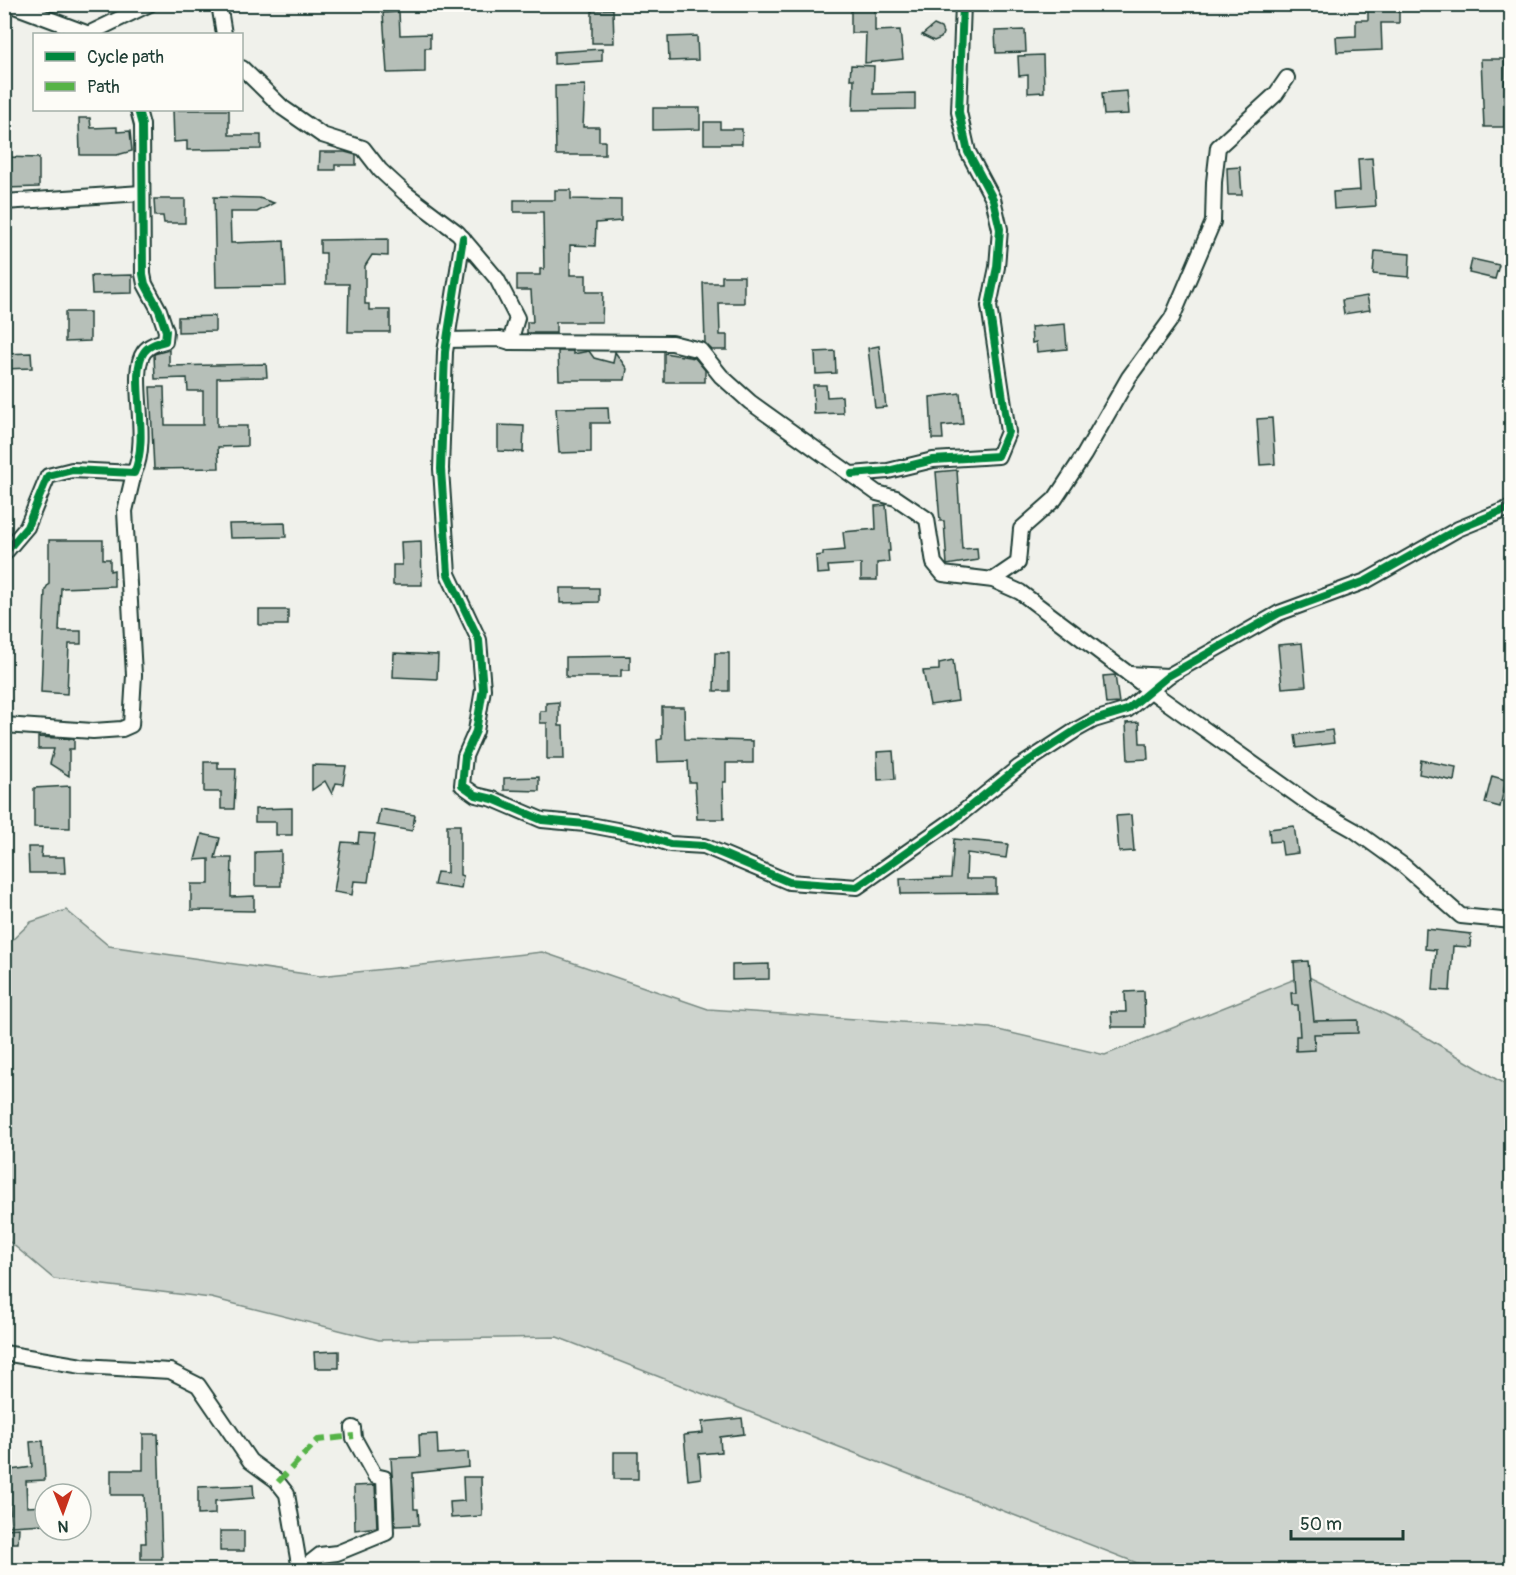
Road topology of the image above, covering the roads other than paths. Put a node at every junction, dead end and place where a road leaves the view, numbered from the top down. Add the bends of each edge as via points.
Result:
1 (9, 4) edge
2 (150, 4) edge
3 (219, 4) edge
4 (963, 4) edge
5 (86, 33) edge
6 (91, 33) edge
7 (224, 33) edge
8 (243, 70) edge
9 (1287, 78) dead end
10 (138, 111) edge
11 (142, 193) junction
12 (4, 202) edge
13 (463, 238) junction
14 (447, 340) junction
15 (510, 342) junction
16 (134, 473) junction
17 (852, 474) junction
18 (1512, 507) edge
19 (4, 554) edge
20 (993, 580) junction
21 (1129, 674) junction
22 (1168, 676) junction
23 (1151, 690) junction
24 (4, 725) edge
25 (1512, 921) edge
26 (4, 1353) edge
27 (353, 1428) dead end
28 (300, 1570) edge

1 - 5 street
2 - 6 street
3 - 7 street
4 - 17 street via 959,112 968,152 993,199 1000,229 989,306 1008,432 998,456 933,460 888,471
8 - 13 street via 283,108 322,135 363,148 405,193
9 - 20 street via 1276,94 1218,147 1213,222 1172,318 1129,377 1055,499 1021,529 1018,563
10 - 11 street via 142,125
11 - 12 street
11 - 16 street via 143,274 166,331 165,341 144,352 138,367 142,453
13 - 14 street
13 - 15 street via 497,279 517,318
14 - 15 street
14 - 23 street via 441,469 445,556 454,589 479,640 483,689 476,731 465,756 462,785 476,795 542,820 585,824 670,844 704,846 789,882 857,887 953,820 1019,767 1085,725 1127,710
15 - 17 street via 672,343 700,350 750,402
16 - 19 street via 72,470 48,476 27,527
16 - 24 street via 125,511 134,675 131,725 93,731
17 - 20 street via 877,493 896,498 927,519 934,563 943,574
18 - 22 street via 1458,529 1366,581 1279,613
20 - 21 street via 1028,597
21 - 22 street
21 - 23 street
22 - 23 street
23 - 25 street via 1315,808 1404,866 1461,916
26 - 28 street via 81,1366 170,1371 198,1385 250,1461 276,1480 287,1494
27 - 28 street via 354,1438 375,1476 384,1478 387,1533 337,1553 320,1555

